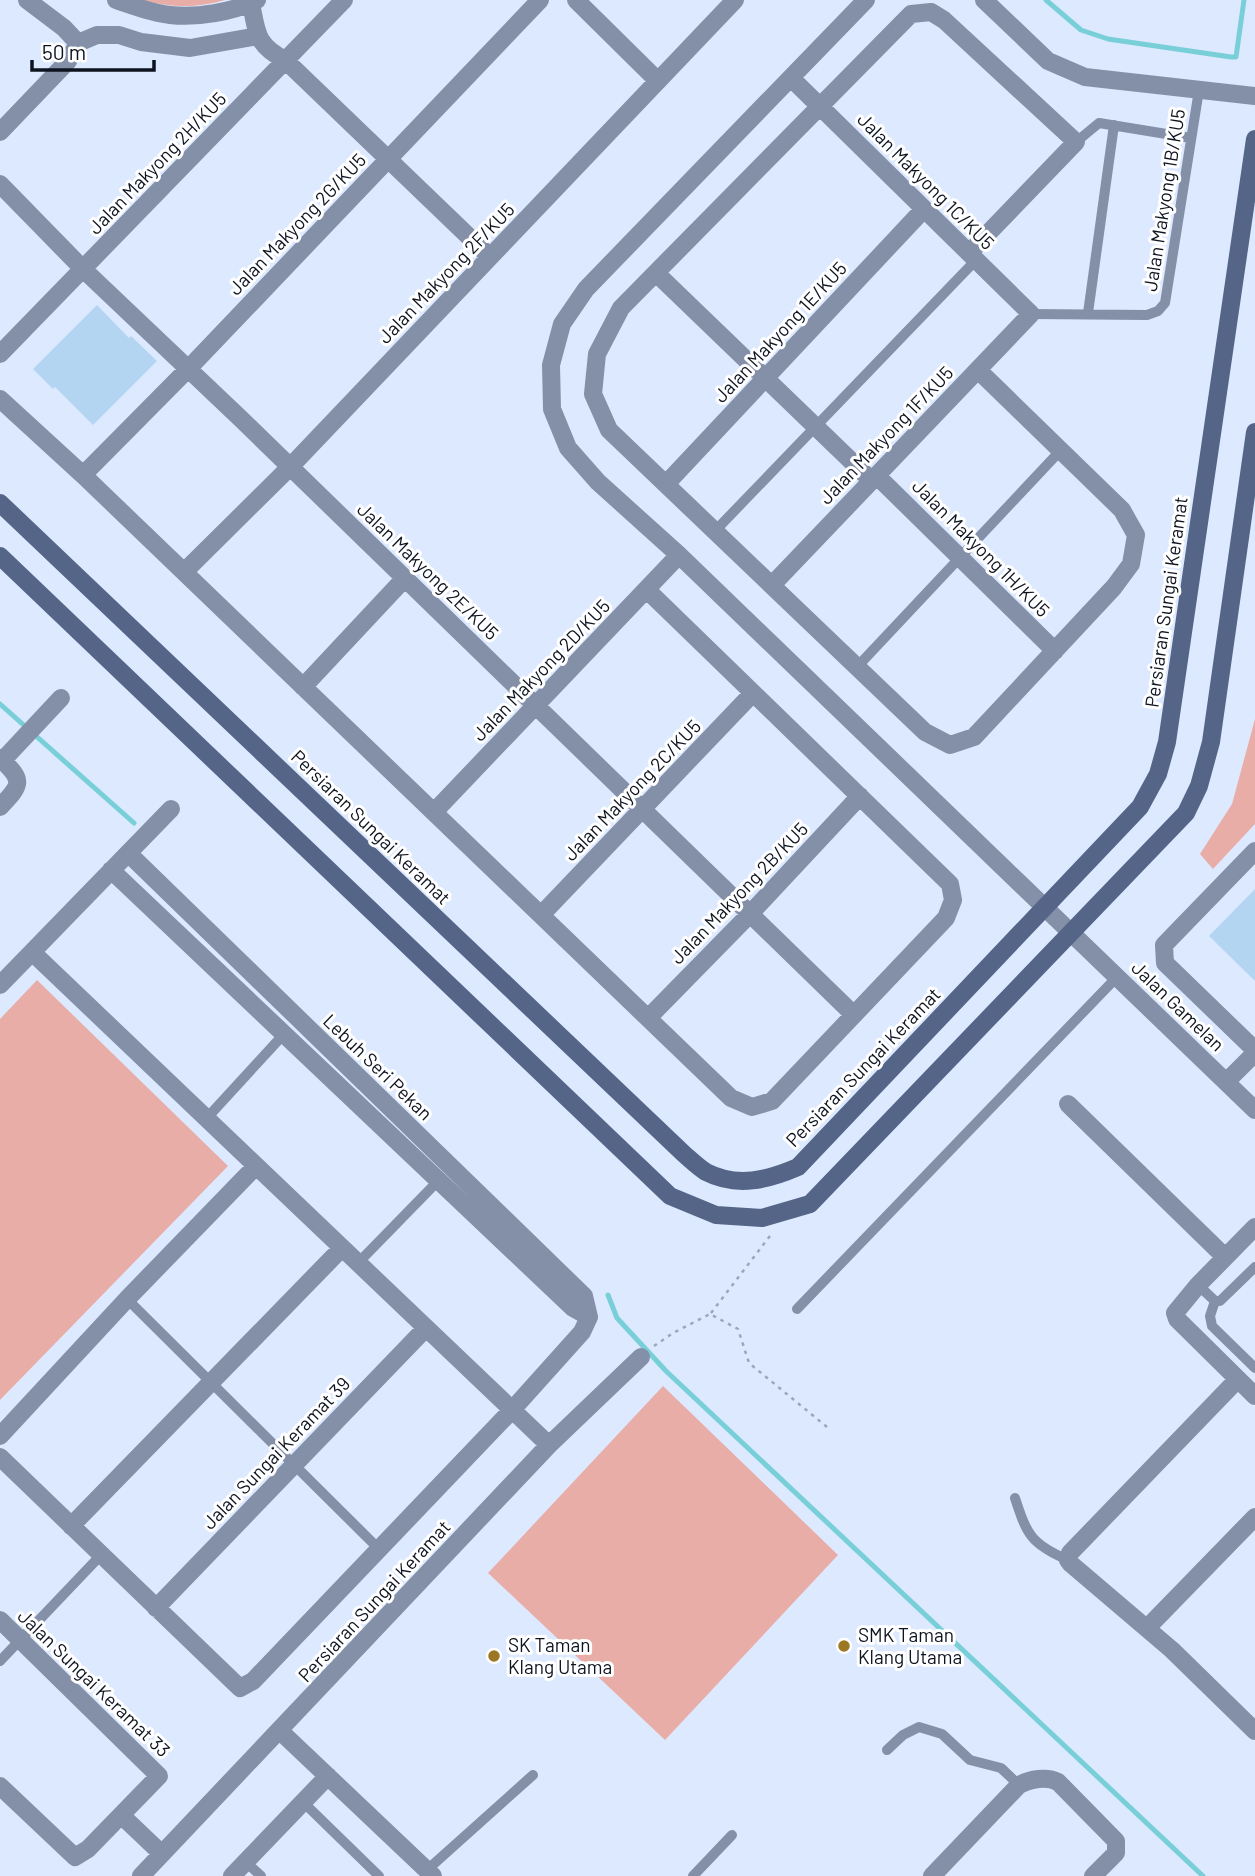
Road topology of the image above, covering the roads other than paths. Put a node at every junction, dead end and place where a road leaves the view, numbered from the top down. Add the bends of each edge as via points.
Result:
1 (27, 0) edge
2 (116, 0) edge
3 (344, 0) edge
4 (540, 0) edge
5 (576, 0) edge
6 (736, 0) edge
7 (866, 0) edge
8 (984, 0) edge
9 (254, 2) edge
10 (258, 36) junction
11 (78, 43) junction
12 (285, 60) junction
13 (791, 78) junction
14 (658, 81) junction
15 (1199, 90) junction
16 (1255, 96) edge
17 (820, 106) junction
18 (1114, 125) junction
19 (0, 132) edge
20 (1191, 138) junction
21 (1255, 139) edge
22 (1076, 142) junction
23 (387, 160) junction
24 (0, 184) edge
25 (924, 209) junction
26 (972, 256) junction
27 (490, 257) junction
28 (83, 269) junction
29 (656, 273) junction
30 (1088, 313) junction
31 (1031, 314) junction
32 (0, 354) edge
33 (188, 368) junction
34 (978, 370) junction
35 (766, 377) junction
36 (0, 399) edge
37 (815, 426) junction
38 (1255, 432) edge
39 (1061, 450) junction
40 (290, 467) junction
41 (83, 475) junction
42 (874, 478) junction
43 (666, 484) junction
44 (0, 503) edge
45 (715, 531) junction
46 (679, 555) junction
47 (0, 556) edge
48 (961, 558) junction
49 (184, 572) junction
50 (405, 579) junction
51 (772, 585) junction
52 (647, 590) junction
53 (1055, 651) junction
54 (857, 667) junction
55 (303, 687) junction
56 (753, 693) junction
57 (61, 698) dead end
58 (536, 706) junction
59 (1, 759) edge
60 (860, 796) junction
61 (0, 807) edge
62 (171, 808) dead end
63 (643, 809) junction
64 (434, 812) junction
65 (1255, 851) edge
66 (128, 853) junction
67 (111, 870) junction
68 (1046, 907) junction
69 (750, 914) junction
70 (541, 915) junction
71 (1071, 933) junction
72 (32, 952) junction
73 (1117, 977) junction
74 (0, 985) edge
75 (854, 1015) junction
76 (648, 1018) junction
77 (284, 1034) junction
78 (1255, 1051) edge
79 (1226, 1082) junction
80 (1068, 1104) dead end
81 (1255, 1110) edge
82 (206, 1119) junction
83 (256, 1166) junction
84 (438, 1181) junction
85 (1255, 1227) edge
86 (342, 1248) junction
87 (1226, 1257) junction
88 (358, 1263) junction
89 (1255, 1267) edge
90 (1198, 1285) junction
91 (127, 1299) junction
92 (1214, 1301) junction
93 (797, 1308) dead end
94 (589, 1317) junction
95 (1212, 1326) junction
96 (426, 1328) junction
97 (1198, 1340) junction
98 (646, 1352) road end
99 (1255, 1368) edge
100 (211, 1382) junction
101 (1248, 1383) edge
102 (512, 1410) junction
103 (0, 1436) edge
104 (549, 1445) junction
105 (0, 1457) edge
106 (294, 1465) junction
107 (1015, 1498) dead end
108 (1255, 1517) edge
109 (71, 1526) junction
110 (379, 1549) junction
111 (101, 1555) junction
112 (1068, 1560) junction
113 (156, 1608) junction
114 (0, 1620) edge
115 (1147, 1628) junction
116 (20, 1640) junction
117 (0, 1661) edge
118 (280, 1731) junction
119 (1255, 1731) edge
120 (887, 1750) dead end
121 (533, 1775) dead end
122 (328, 1776) junction
123 (1019, 1785) junction
124 (0, 1786) edge
125 (303, 1802) junction
126 (121, 1815) junction
127 (732, 1835) dead end
128 (162, 1854) junction
129 (246, 1861) junction
130 (430, 1873) edge
131 (141, 1876) edge
132 (232, 1876) edge
133 (261, 1876) edge
134 (379, 1876) edge
135 (693, 1876) edge
136 (932, 1876) edge
137 (1094, 1876) edge

1 - 11 street
2 - 9 street via 171,15
3 - 12 street, Jalan Makyong 2H/KU5
4 - 23 street, Jalan Makyong 2G/KU5
5 - 14 street
6 - 14 street, Jalan Makyong 2F/KU5
7 - 13 street, Jalan Gamelan
8 - 15 street via 1048,61 1085,77
9 - 10 street
10 - 11 street via 190,48 119,35 97,35
10 - 12 street via 269,51
11 - 19 street via 68,61
12 - 23 street
12 - 28 street, Jalan Makyong 2H/KU5
13 - 17 street, Jalan Makyong 1C/KU5
13 - 46 street, Jalan Gamelan via 586,289 562,324 551,365 552,409 568,448 598,482
14 - 27 street, Jalan Makyong 2F/KU5
15 - 16 street
15 - 20 lane, Jalan Makyong 1B/KU5
17 - 22 street via 911,14 931,12
17 - 25 street, Jalan Makyong 1C/KU5
17 - 29 street
18 - 20 lane
18 - 22 lane via 1099,123
18 - 30 lane
20 - 30 lane, Jalan Makyong 1B/KU5 via 1165,303 1147,315
21 - 68 street, Persiaran Sungai Keramat via 1167,742 1158,774 1140,807
22 - 26 street
23 - 27 street
23 - 33 street, Jalan Makyong 2G/KU5
24 - 28 street, Jalan Makyong 2E/KU5
25 - 26 street, Jalan Makyong 1C/KU5
25 - 35 street, Jalan Makyong 1E/KU5
26 - 31 street, Jalan Makyong 1C/KU5
26 - 37 lane
27 - 40 street, Jalan Makyong 2F/KU5
28 - 32 street, Jalan Makyong 2H/KU5
28 - 33 street, Jalan Makyong 2E/KU5
29 - 35 street, Jalan Makyong 1H/KU5
29 - 43 street via 621,308 597,354 593,394 609,430
30 - 31 lane, Jalan Makyong 1B/KU5
31 - 34 street, Jalan Makyong 1F/KU5
33 - 40 street, Jalan Makyong 2E/KU5
33 - 41 street, Jalan Makyong 2G/KU5
34 - 39 street
34 - 42 street, Jalan Makyong 1F/KU5
35 - 37 street, Jalan Makyong 1H/KU5
35 - 43 street, Jalan Makyong 1E/KU5
36 - 41 street
37 - 42 street, Jalan Makyong 1H/KU5
37 - 45 lane
38 - 71 street via 1211,742 1199,786 1186,813
39 - 48 lane
39 - 53 street via 1122,510 1136,535 1131,564
40 - 49 street, Jalan Makyong 2F/KU5
40 - 50 street, Jalan Makyong 2E/KU5
41 - 49 street
42 - 48 street, Jalan Makyong 1H/KU5
42 - 51 street, Jalan Makyong 1F/KU5
43 - 45 street
44 - 68 street, Persiaran Sungai Keramat via 707,1172 736,1181 772,1178 798,1167
45 - 51 street
46 - 52 street, Jalan Makyong 2D/KU5
46 - 68 street, Jalan Gamelan
47 - 71 street via 670,1196 716,1215 762,1218 810,1204
48 - 53 street, Jalan Makyong 1H/KU5
48 - 54 lane
49 - 55 street
50 - 55 street
50 - 58 street, Jalan Makyong 2E/KU5
51 - 54 street
52 - 56 street
52 - 58 street, Jalan Makyong 2D/KU5
53 - 54 street via 974,737 950,745 925,732
55 - 64 street
56 - 60 street
56 - 63 street, Jalan Makyong 2C/KU5
57 - 59 street
58 - 63 street, Jalan Makyong 2E/KU5
58 - 64 street, Jalan Makyong 2D/KU5
59 - 61 street via 16,773 18,789
60 - 69 street, Jalan Makyong 2B/KU5
60 - 75 street via 950,884 953,900 946,918
62 - 66 street
63 - 69 street, Jalan Makyong 2E/KU5
63 - 70 street, Jalan Makyong 2C/KU5
64 - 70 street
65 - 78 street via 1164,945 1165,963
66 - 67 street
66 - 94 street, Lebuh Seri Pekan via 584,1296
67 - 72 street
67 - 77 street
68 - 71 street, Jalan Gamelan
69 - 75 street, Jalan Makyong 2E/KU5
69 - 76 street, Jalan Makyong 2B/KU5
70 - 76 street
71 - 73 street, Jalan Gamelan
72 - 74 street
72 - 82 street
73 - 79 street, Jalan Gamelan
73 - 93 lane
75 - 76 street via 772,1101 752,1107 731,1098
77 - 82 lane
77 - 84 street
78 - 79 street
79 - 81 street, Jalan Gamelan
80 - 87 street
82 - 83 street
83 - 86 street
83 - 91 street
84 - 88 lane
84 - 94 street via 573,1308
85 - 87 street
86 - 88 street
86 - 100 street
87 - 90 street
88 - 96 street
89 - 92 lane via 1220,1301
90 - 92 lane
90 - 97 street via 1175,1313
91 - 100 lane
91 - 103 street
92 - 95 lane
94 - 102 street via 582,1332
95 - 97 lane
95 - 99 lane
96 - 102 street
96 - 106 street, Jalan Sungai Keramat 39
97 - 101 street
98 - 104 street, Persiaran Sungai Keramat
100 - 106 lane
100 - 109 street
101 - 112 street via 1070,1553
102 - 104 street
102 - 110 street
104 - 118 street, Persiaran Sungai Keramat
105 - 109 street
106 - 110 lane
106 - 113 street, Jalan Sungai Keramat 39
107 - 112 lane via 1032,1538
108 - 115 street
109 - 111 street
110 - 113 street via 253,1681 240,1688
111 - 113 street
111 - 116 lane
112 - 115 street
114 - 116 street, Jalan Sungai Keramat 33
115 - 119 street
116 - 117 lane
116 - 126 street, Jalan Sungai Keramat 33 via 159,1776
118 - 122 street
118 - 128 street, Persiaran Sungai Keramat
120 - 123 lane via 919,1727 942,1734 970,1760 1001,1768
121 - 130 lane
122 - 125 street
122 - 130 street
123 - 136 street
123 - 137 street via 1046,1779 1058,1782 1116,1841 1116,1853
124 - 126 street via 75,1857
125 - 129 street
125 - 134 lane
126 - 128 street
127 - 135 lane
128 - 131 street, Persiaran Sungai Keramat
129 - 132 street
129 - 133 lane

